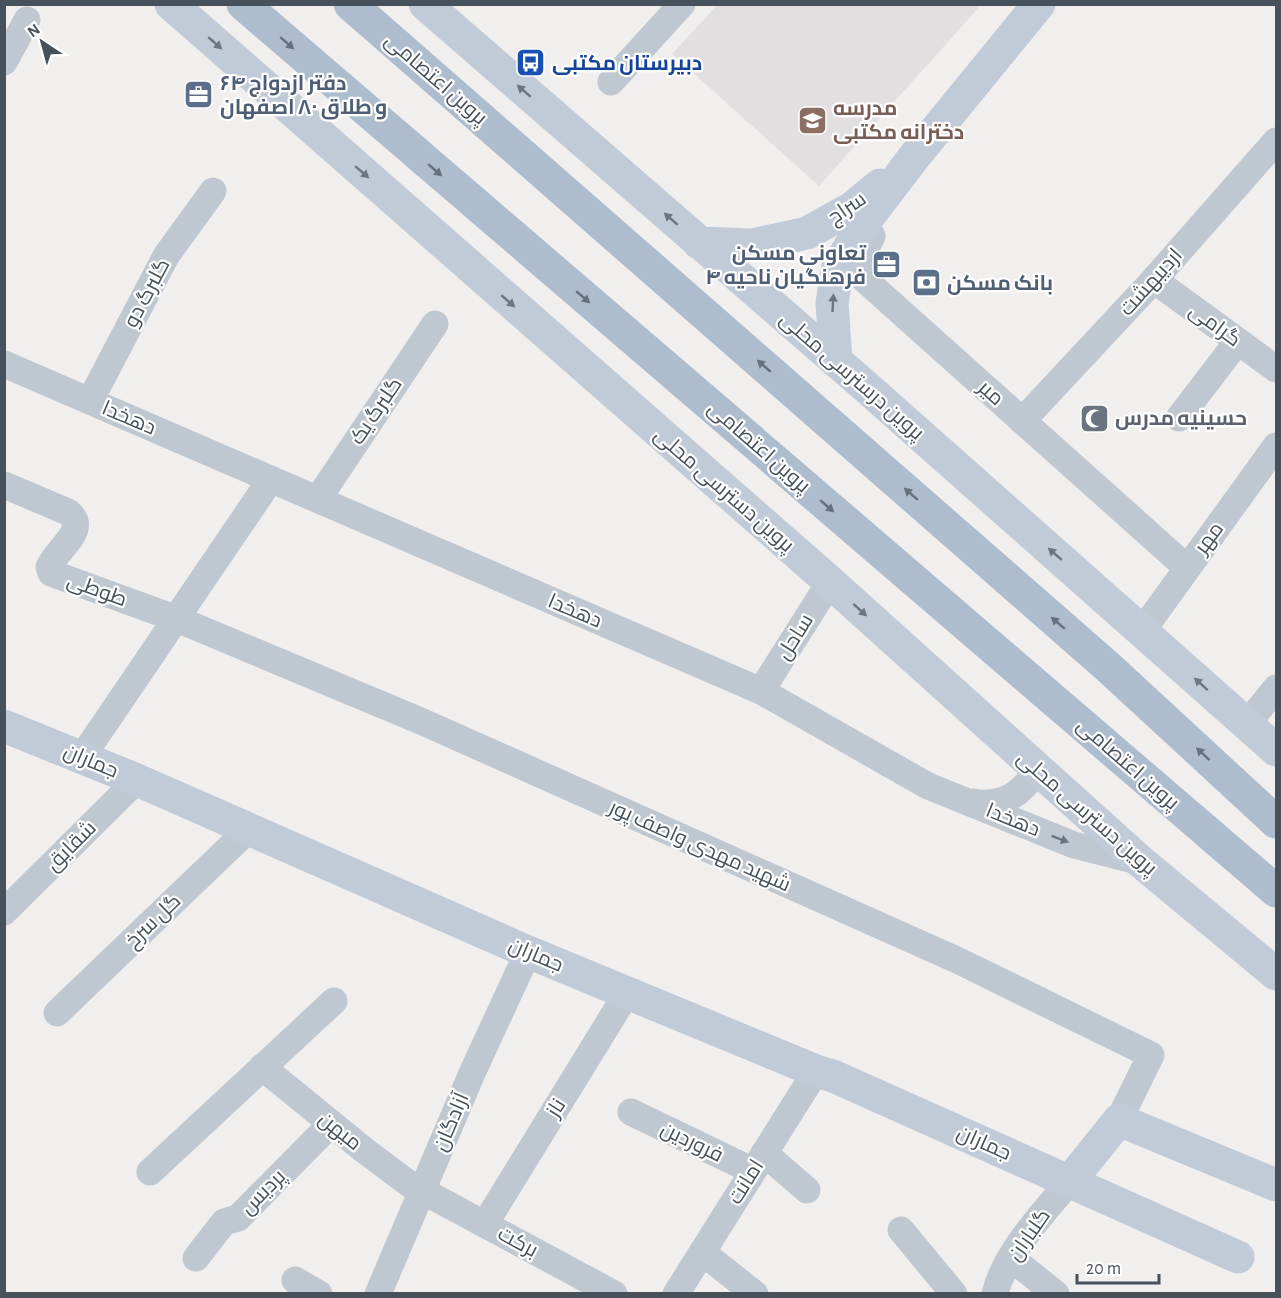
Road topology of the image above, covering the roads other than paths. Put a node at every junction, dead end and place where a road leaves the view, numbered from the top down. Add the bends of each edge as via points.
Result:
1 (171, 4) edge
2 (243, 4) edge
3 (350, 4) edge
4 (425, 4) edge
5 (682, 4) edge
6 (1039, 4) edge
7 (27, 21) dead end
8 (4, 62) edge
9 (611, 82) dead end
10 (1276, 141) edge
11 (914, 157) junction
12 (213, 191) dead end
13 (883, 198) junction
14 (699, 243) junction
15 (1154, 280) junction
16 (435, 324) dead end
17 (1238, 341) junction
18 (836, 361) junction
19 (4, 364) edge
20 (1276, 369) edge
21 (90, 401) junction
22 (1179, 418) dead end
23 (1022, 421) junction
24 (1276, 446) edge
25 (271, 479) junction
26 (4, 485) edge
27 (318, 499) junction
28 (1187, 568) junction
29 (830, 582) junction
30 (177, 619) junction
31 (1142, 631) junction
32 (1276, 688) edge
33 (761, 691) junction
34 (1247, 724) junction
35 (4, 726) edge
36 (1276, 750) edge
37 (82, 757) junction
38 (1037, 770) junction
39 (137, 780) junction
40 (1240, 788) junction
41 (966, 801) junction
42 (1276, 815) edge
43 (1276, 822) edge
44 (249, 829) junction
45 (1141, 862) junction
46 (14, 889) edge
47 (1276, 891) edge
48 (4, 912) edge
49 (528, 952) junction
50 (1276, 974) edge
51 (627, 993) junction
52 (334, 1001) dead end
53 (57, 1013) dead end
54 (262, 1067) junction
55 (816, 1071) junction
56 (631, 1112) dead end
57 (1119, 1120) junction
58 (331, 1124) junction
59 (759, 1162) junction
60 (150, 1172) dead end
61 (1070, 1181) junction
62 (1276, 1185) edge
63 (422, 1190) junction
64 (807, 1190) dead end
65 (485, 1224) junction
66 (901, 1230) dead end
67 (702, 1252) junction
68 (1238, 1257) dead end
69 (196, 1258) dead end
70 (1011, 1258) junction
71 (296, 1280) dead end
72 (319, 1293) edge
73 (378, 1293) edge
74 (614, 1293) edge
75 (676, 1293) edge
76 (755, 1293) edge
77 (954, 1293) edge
78 (995, 1293) edge
79 (1056, 1293) edge

1 -> 29 main road, پروین دسترسی محلی
2 -> 47 main road, پروین اعتصامی
40 -> 3 main road, پروین اعتصامی via 1108,667
14 -> 4 main road, پروین درسترسی محلی
5 - 9 street
6 - 11 main road, سراج
7 - 8 street
10 - 15 street, اردیبهشت
11 - 13 main road, سراج
11 - 14 main road, سراج via 852,208 807,233 752,245
12 - 21 street, گلبرگ دو via 166,256
18 -> 13 main road, سراج via 832,303 838,266
13 - 23 street, میر via 876,230 855,271
14 - 18 main road, پروین درسترسی محلی
15 - 17 street, گرامی
15 - 23 street, اردیبهشت
16 - 27 street, گلبرگ یک
17 - 20 street, گرامی
17 - 22 street
31 -> 18 main road, پروین درسترسی محلی
19 - 21 street, دهخدا
21 - 25 street, دهخدا
23 - 28 street, میر
24 - 28 street, مهر
25 - 27 street, دهخدا
25 - 30 street
26 - 30 street, طوطی via 74,517 75,531 52,558 51,573
27 - 33 street, دهخدا
28 - 31 street, مهر
29 - 33 street, ساحل
29 -> 38 main road, پروین دسترسی محلی
30 - 37 street
30 - 57 street, شهید مهدی واصف پور via 423,722 946,955 1151,1054
34 -> 31 main road, پروین درسترسی محلی
32 - 34 street
33 - 41 street, دهخدا via 928,786
34 - 36 main road, پروین درسترسی محلی
35 - 37 main road, جماران
37 - 39 main road, جماران
38 - 41 street via 1026,787 1008,799 988,804
38 - 45 main road, پروین دسترسی محلی
39 - 44 main road, جماران
39 - 46 street, شقایق
40 - 42 main road
40 - 43 main road, پروین اعتصامی
41 -> 45 street, دهخدا via 1074,844
44 - 49 main road, جماران
44 - 53 street, گل سرخ
45 - 50 main road, پروین دسترسی محلی
46 - 48 street, شقایق
49 - 51 main road, جماران
49 - 63 street, آزادگان
51 - 55 main road, جماران
51 - 65 street, ناز
52 - 54 street
54 - 58 street, میهن
54 - 60 street
55 - 59 street, امانت
55 - 61 main road, جماران
56 - 59 street, فروردین
57 - 61 main road
57 - 62 main road
58 - 63 street, میهن
58 - 69 street, پردیس via 238,1218 224,1222
59 - 64 street, فروردین
59 - 67 street, امانت
61 - 68 main road, جماران
61 - 70 street, گلباران
63 - 65 street, برکت
63 - 73 street, آزادگان
65 - 74 street, برکت
66 - 77 street
67 - 75 street, امانت
67 - 76 street
70 - 78 street, گلباران
70 - 79 street
71 - 72 street

